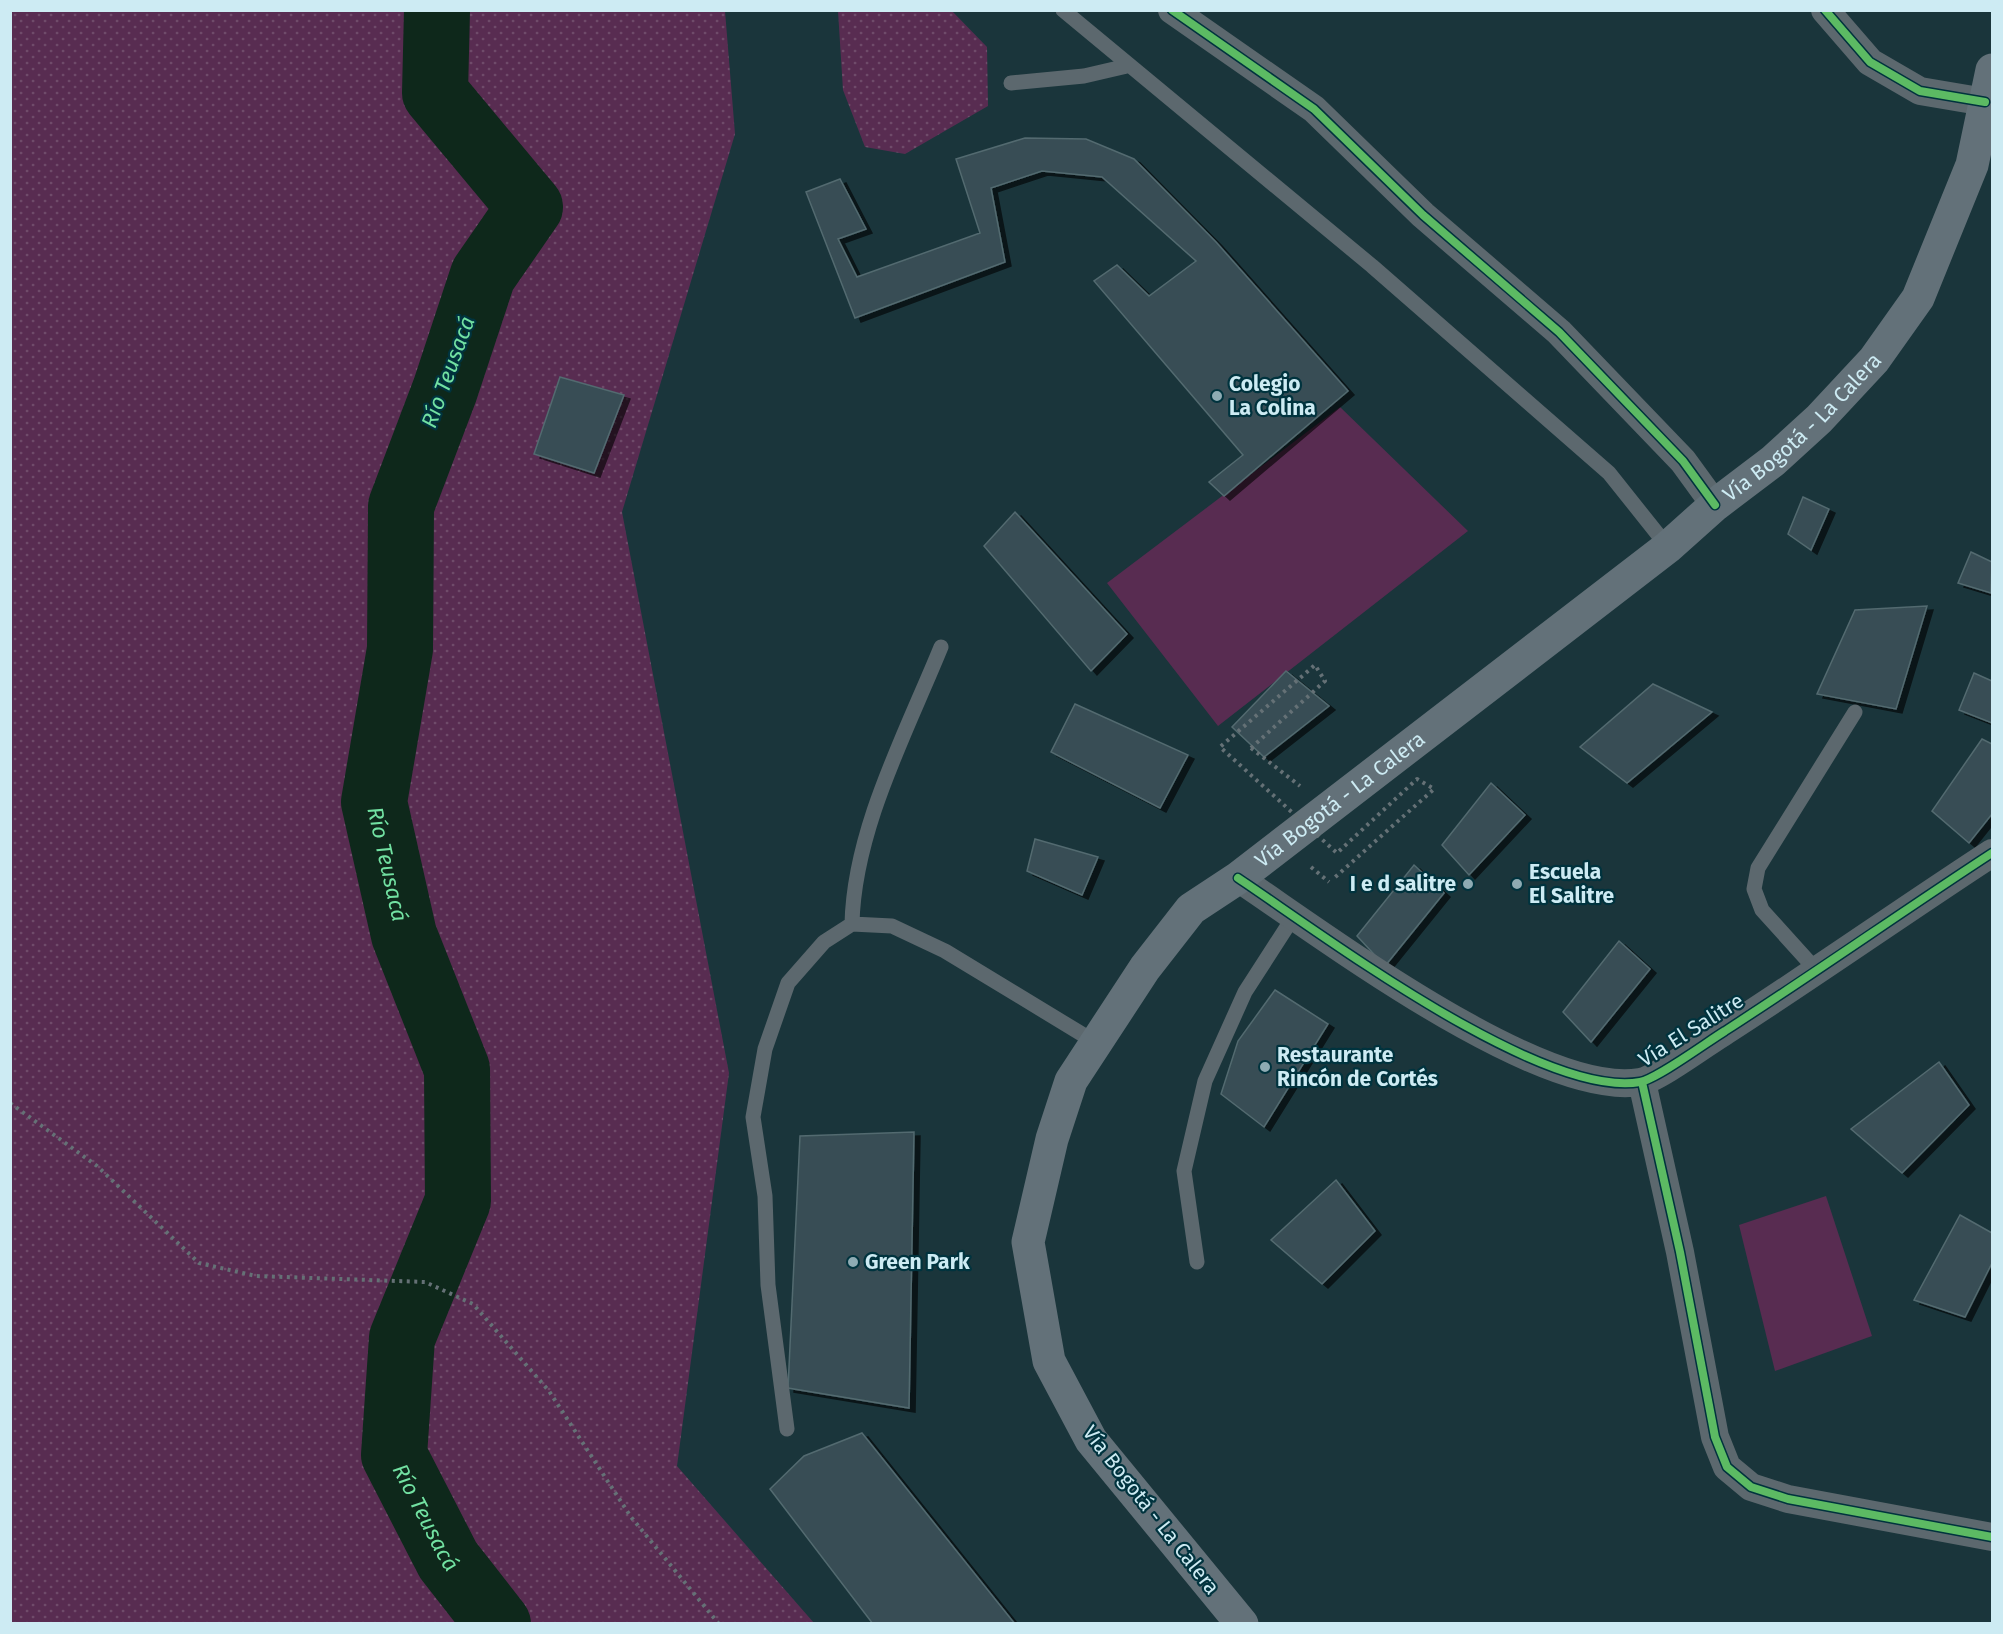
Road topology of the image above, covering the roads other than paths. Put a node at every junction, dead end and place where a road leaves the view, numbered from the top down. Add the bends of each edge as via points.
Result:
1 (1063, 10) edge
2 (1172, 10) edge
3 (1825, 10) edge
4 (1127, 66) junction
5 (1992, 70) edge
6 (1011, 83) dead end
7 (1985, 102) junction
8 (1714, 505) junction
9 (1668, 547) junction
10 (942, 647) dead end
11 (1855, 712) dead end
12 (1992, 853) edge
13 (1238, 878) junction
14 (1294, 916) junction
15 (852, 924) junction
16 (1818, 972) junction
17 (1095, 1042) junction
18 (1642, 1082) junction
19 (1197, 1262) dead end
20 (787, 1429) dead end
21 (1992, 1537) edge
22 (1242, 1623) edge

1 - 4 lane
2 - 8 street via 1314,109 1423,215 1559,332 1683,461
3 - 7 street via 1870,62 1920,91
4 - 6 lane via 1084,76
4 - 9 lane via 1372,266 1609,473
5 - 7 main road, Vía Bogotá - La Calera
7 - 8 main road, Vía Bogotá - La Calera via 1972,165 1918,298 1874,360 1819,419 1773,461
8 - 9 main road, Vía Bogotá - La Calera
9 - 13 main road, Vía Bogotá - La Calera
10 - 15 lane via 864,836 853,891
11 - 16 lane via 1758,868 1754,889 1762,910
12 - 16 street, Vía El Salitre
13 - 14 street, Vía El Salitre
13 - 17 main road, Vía Bogotá - La Calera via 1191,909
14 - 18 street, Vía El Salitre via 1401,989 1520,1053 1570,1073 1614,1083
14 - 19 lane via 1245,992 1205,1081 1184,1171
15 - 17 lane via 892,926 945,951
15 - 20 lane via 824,942 788,983 765,1049 753,1117 765,1196 768,1285
16 - 18 street, Vía El Salitre
17 - 22 main road, Vía Bogotá - La Calera via 1071,1081 1052,1139 1028,1242 1049,1361 1091,1440
18 - 21 street via 1715,1437 1727,1467 1751,1487 1788,1499

